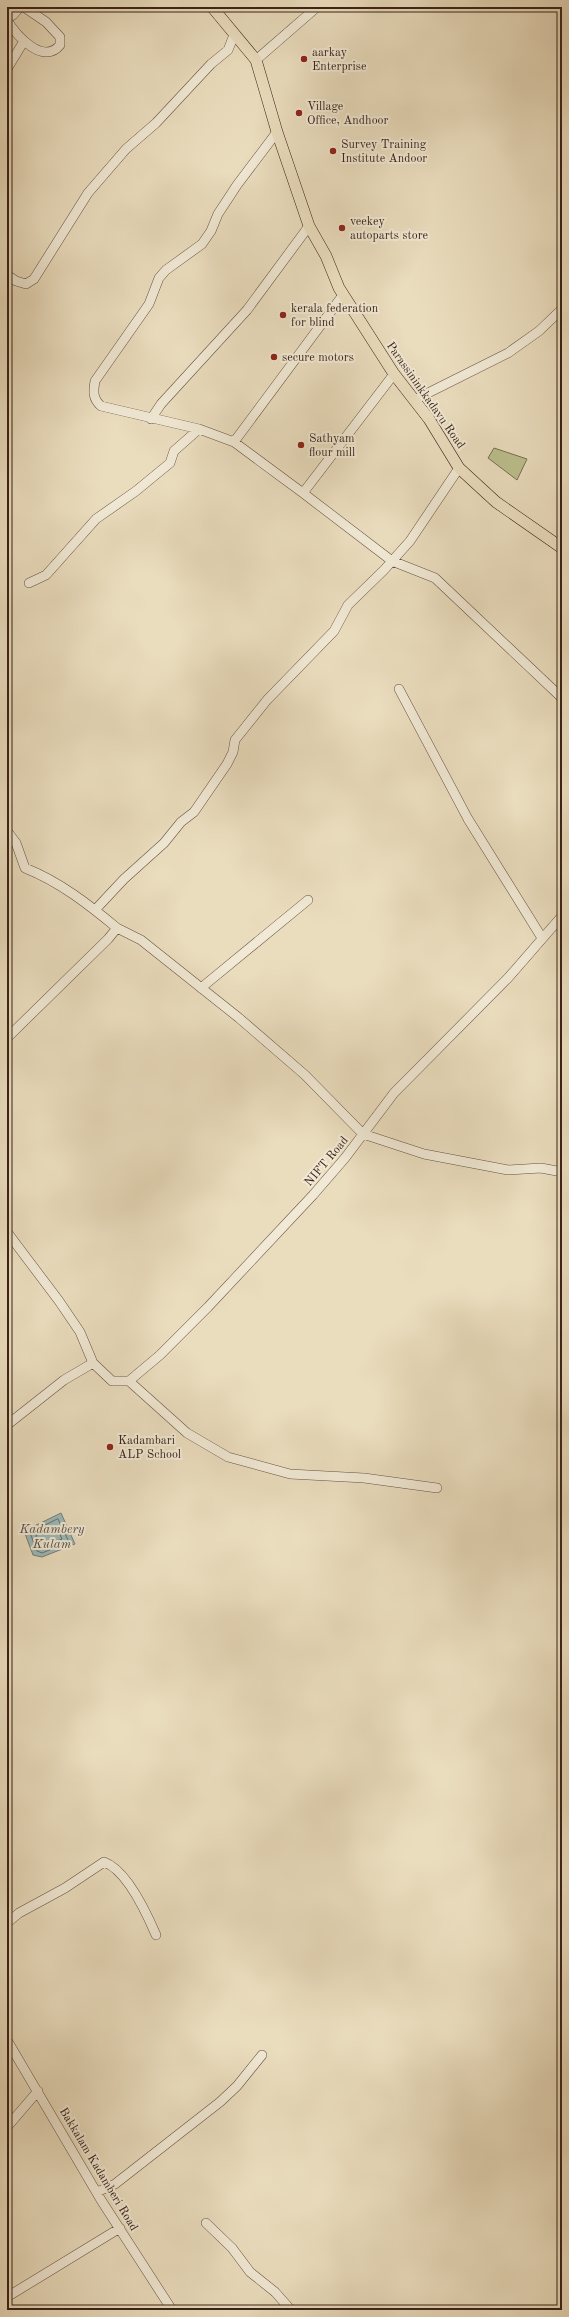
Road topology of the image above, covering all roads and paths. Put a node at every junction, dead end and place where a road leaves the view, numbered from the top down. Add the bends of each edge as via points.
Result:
1 (20, 7) edge
2 (24, 7) edge
3 (212, 7) edge
4 (317, 7) edge
5 (7, 19) edge
6 (234, 35) junction
7 (24, 41) junction
8 (256, 60) junction
9 (7, 69) edge
10 (277, 132) junction
11 (309, 226) junction
12 (7, 275) edge
13 (343, 295) junction
14 (562, 309) edge
15 (394, 374) junction
16 (414, 400) junction
17 (151, 419) junction
18 (199, 429) junction
19 (234, 442) junction
20 (459, 468) junction
21 (303, 493) junction
22 (562, 548) edge
23 (392, 561) junction
24 (29, 583) dead end
25 (399, 689) dead end
26 (562, 698) edge
27 (7, 831) edge
28 (308, 900) dead end
29 (95, 910) junction
30 (562, 916) edge
31 (117, 928) junction
32 (542, 938) junction
33 (201, 988) junction
34 (7, 1038) edge
35 (363, 1134) junction
36 (562, 1172) edge
37 (7, 1232) edge
38 (93, 1363) junction
39 (129, 1381) junction
40 (7, 1425) edge
41 (437, 1488) dead end
42 (7, 1923) edge
43 (156, 1936) dead end
44 (7, 2040) edge
45 (262, 2055) dead end
46 (38, 2091) junction
47 (7, 2127) edge
48 (97, 2192) junction
49 (206, 2223) dead end
50 (120, 2228) junction
51 (7, 2298) edge
52 (172, 2310) edge
53 (291, 2310) edge

1 - 5 street
2 - 7 street via 55,30 60,37 60,45 57,50 49,53 36,49
3 - 6 main road, Parassininkkadavu Road
4 - 8 street
5 - 7 street
6 - 8 main road, Parassininkkadavu Road
6 - 12 street via 228,50 211,64 160,119 126,149 88,193 34,279 26,284
7 - 9 street
8 - 10 main road, Parassininkkadavu Road
10 - 11 main road, Parassininkkadavu Road
10 - 17 street via 237,185 202,244 159,278 149,304 95,381 94,395 96,402 101,406
11 - 13 main road, Parassininkkadavu Road
11 - 17 street via 247,310 161,404
13 - 15 main road, Parassininkkadavu Road
13 - 19 street
14 - 16 street via 508,353
15 - 16 main road, Parassininkkadavu Road
15 - 21 street
16 - 20 main road, Parassininkkadavu Road via 445,443
17 - 18 street
18 - 19 street
18 - 24 street via 174,451 170,463 96,519 46,575
19 - 21 street
20 - 22 main road, Parassininkkadavu Road via 496,502
20 - 23 street via 410,541
21 - 23 street
23 - 26 street via 435,578
23 - 29 street via 348,605 334,631 267,700 235,740 228,764 194,812 181,822 164,843 124,879
25 - 32 street via 468,819
27 - 29 street via 16,843 25,868 67,889
28 - 33 street
29 - 31 street
30 - 32 street, NIFT Road
31 - 33 street via 141,940
31 - 34 street
32 - 35 street, NIFT Road via 508,978 394,1093
33 - 35 street via 275,1048 334,1102
35 - 36 street via 424,1154 508,1170 541,1168
35 - 39 street, NIFT Road via 318,1190 208,1307 160,1355
37 - 38 street via 60,1301 80,1332
38 - 39 street via 112,1381
38 - 40 street via 64,1380
39 - 41 street via 187,1433 228,1457 290,1474 364,1478
42 - 43 street via 19,1913 65,1888 104,1862 133,1890
44 - 46 street, Bakkalam Kadamberi Road
45 - 48 street via 237,2086 220,2102 115,2184
46 - 47 street
46 - 48 street, Bakkalam Kadamberi Road
48 - 50 street, Bakkalam Kadamberi Road
49 - 53 street via 232,2248 250,2272 275,2292
50 - 51 street
50 - 52 street, Bakkalam Kadamberi Road

